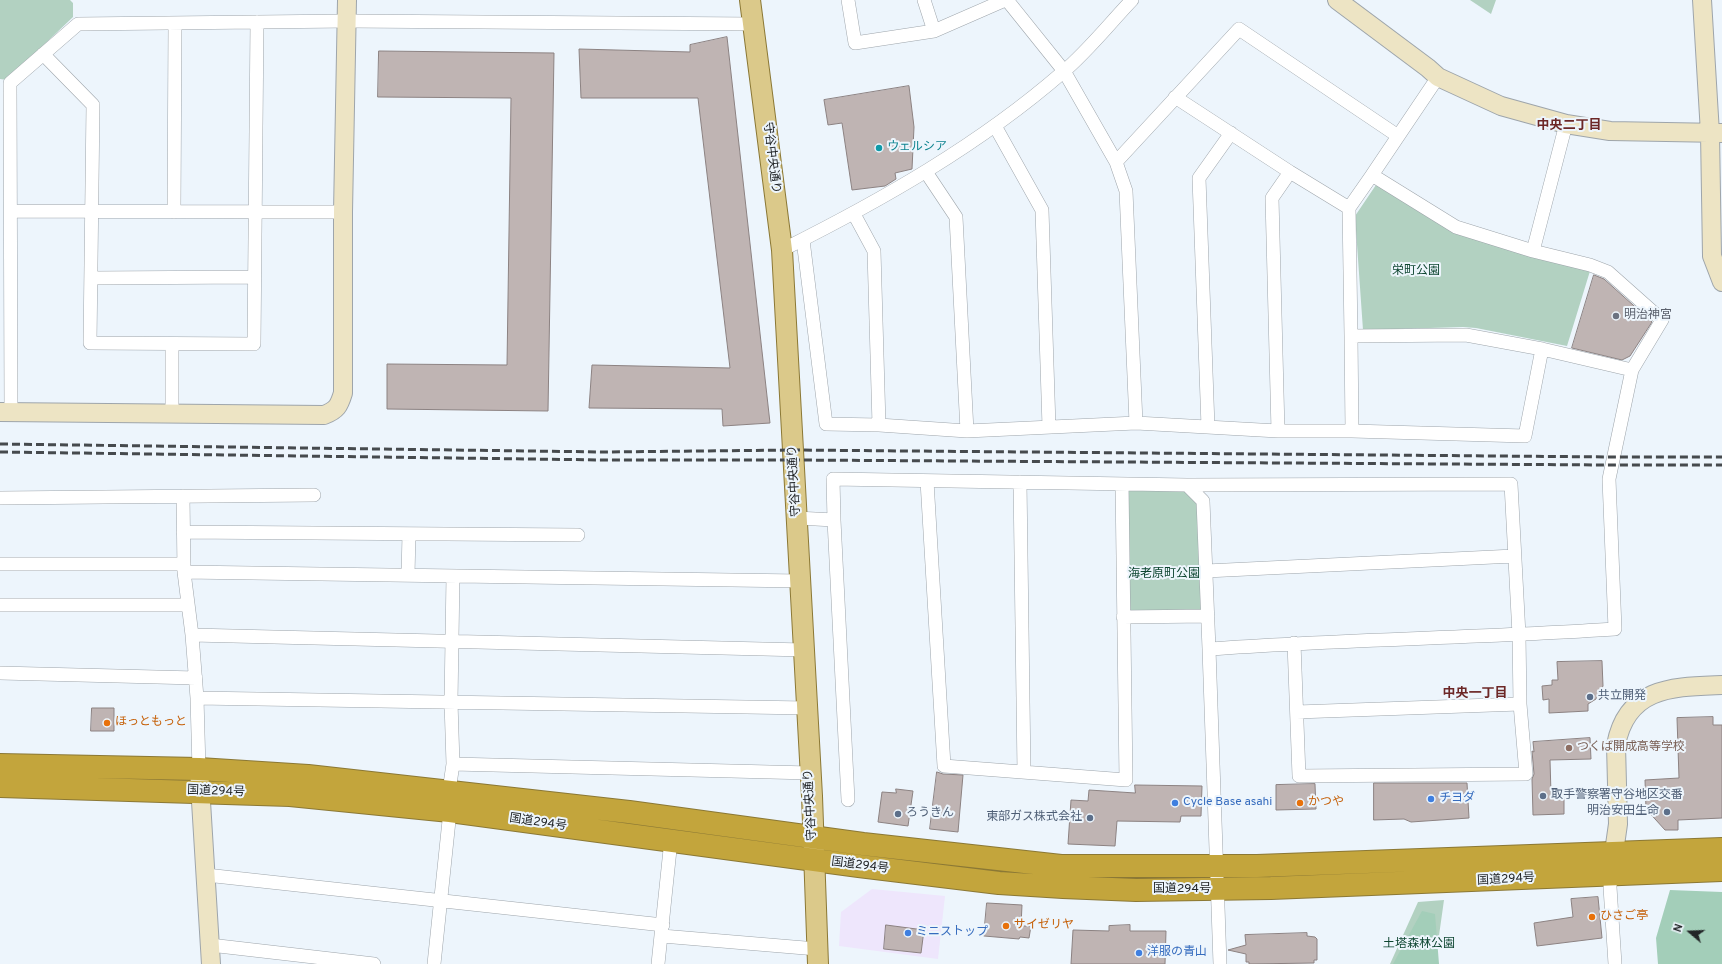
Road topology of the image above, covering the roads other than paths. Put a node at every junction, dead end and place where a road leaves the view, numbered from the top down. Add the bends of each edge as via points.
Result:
1 (348, 0) edge
2 (750, 0) edge
3 (848, 0) edge
4 (924, 0) edge
5 (1006, 0) edge
6 (1132, 0) edge
7 (1337, 0) edge
8 (1702, 0) edge
9 (347, 21) junction
10 (257, 22) junction
11 (175, 23) junction
12 (754, 24) junction
13 (934, 30) junction
14 (43, 54) junction
15 (1064, 71) junction
16 (1438, 78) junction
17 (1175, 97) junction
18 (1566, 124) junction
19 (995, 126) junction
20 (1231, 133) junction
21 (1716, 133) edge
22 (1398, 136) junction
23 (1116, 162) junction
24 (926, 172) junction
25 (1290, 172) junction
26 (1372, 175) junction
27 (1349, 208) junction
28 (10, 211) junction
29 (91, 211) junction
30 (174, 212) junction
31 (255, 212) junction
32 (343, 212) junction
33 (854, 214) junction
34 (802, 240) junction
35 (782, 250) junction
36 (1533, 251) junction
37 (254, 277) junction
38 (91, 278) junction
39 (1722, 282) edge
40 (1351, 336) junction
41 (172, 344) junction
42 (1542, 349) junction
43 (1632, 370) junction
44 (5, 412) edge
45 (172, 414) junction
46 (1136, 423) junction
47 (879, 425) junction
48 (1049, 427) junction
49 (1208, 427) junction
50 (967, 430) junction
51 (1278, 431) junction
52 (1352, 431) junction
53 (927, 481) junction
54 (1020, 482) junction
55 (1122, 484) junction
56 (1188, 485) junction
57 (314, 495) dead end
58 (183, 496) junction
59 (0, 498) edge
60 (797, 518) junction
61 (834, 520) junction
62 (183, 532) junction
63 (409, 534) junction
64 (578, 535) dead end
65 (1514, 556) junction
66 (0, 564) edge
67 (184, 568) junction
68 (1206, 570) junction
69 (408, 575) junction
70 (453, 576) junction
71 (800, 581) junction
72 (0, 605) edge
73 (188, 605) junction
74 (1208, 616) junction
75 (1123, 617) junction
76 (192, 635) junction
77 (1518, 635) junction
78 (451, 641) junction
79 (1294, 642) junction
80 (1210, 649) junction
81 (804, 650) junction
82 (0, 673) edge
83 (196, 678) junction
84 (1722, 685) edge
85 (197, 698) junction
86 (451, 702) junction
87 (1520, 704) junction
88 (807, 708) junction
89 (1296, 712) junction
90 (453, 764) junction
91 (0, 765) edge
92 (199, 769) junction
93 (1024, 772) junction
94 (810, 773) junction
95 (0, 786) edge
96 (200, 791) junction
97 (848, 800) dead end
98 (450, 801) junction
99 (813, 838) junction
100 (671, 840) junction
101 (1722, 849) edge
102 (1614, 853) junction
103 (814, 860) junction
104 (1216, 866) junction
105 (1722, 870) edge
106 (206, 875) junction
107 (1611, 875) junction
108 (1216, 889) junction
109 (440, 902) junction
110 (662, 930) junction
111 (210, 945) junction
112 (818, 956) edge
113 (211, 964) edge
114 (374, 964) edge
115 (434, 964) edge
116 (658, 964) edge
117 (1220, 964) edge
118 (1615, 964) edge

1 - 9 street
2 - 12 main road, 守谷中央通り
3 - 13 street via 855,43
4 - 13 street
5 - 13 street
5 - 15 street
6 - 15 street
7 - 16 street
8 - 21 street
9 - 10 street
9 - 12 street
9 - 32 street
10 - 11 street
10 - 31 street
11 - 14 street via 78,24
11 - 30 street
12 - 35 main road, 守谷中央通り
14 - 28 street via 10,83
14 - 29 street via 93,105
15 - 19 street
15 - 23 street
16 - 18 street via 1501,106
16 - 22 street
17 - 20 street
17 - 22 street via 1239,29
17 - 23 street
18 - 21 street via 1610,130
18 - 36 street
19 - 24 street
19 - 48 street via 1042,210
20 - 25 street
20 - 49 street via 1199,178
21 - 39 street via 1712,256
22 - 26 street
23 - 46 street via 1126,191
24 - 33 street
24 - 50 street via 956,218
25 - 27 street
25 - 51 street via 1272,198
26 - 27 street
26 - 36 street via 1456,227
27 - 40 street
28 - 29 street
28 - 44 street
29 - 30 street
29 - 38 street
30 - 31 street
31 - 32 street
31 - 37 street
32 - 45 street via 343,392 340,403 333,411 324,415
33 - 34 street
33 - 47 street via 874,251
34 - 35 street
34 - 47 street via 826,424
35 - 60 main road, 守谷中央通り
36 - 43 street via 1608,272 1662,320
37 - 38 street
37 - 41 street via 254,344
38 - 41 street via 90,343
40 - 42 street via 1466,335
40 - 52 street
41 - 45 street
42 - 43 street
42 - 52 street via 1525,436
43 - 77 street via 1609,479 1615,629
44 - 45 street
46 - 48 street
46 - 49 street
47 - 50 street
48 - 50 street
49 - 51 street
51 - 52 street
53 - 54 street
53 - 61 street via 833,480
53 - 93 street via 944,766
54 - 55 street
54 - 93 street
55 - 56 street
55 - 75 street
56 - 65 street via 1511,484
56 - 68 street via 1203,501
57 - 58 street
58 - 59 street
58 - 62 street
60 - 61 street
60 - 71 main road, 守谷中央通り
61 - 97 street
62 - 63 street
62 - 67 street
63 - 64 street
63 - 69 street
65 - 68 street
65 - 77 street
66 - 67 street
67 - 69 street
67 - 73 street
68 - 74 street
69 - 70 street
70 - 71 street
70 - 78 street
71 - 81 main road, 守谷中央通り
72 - 73 street
73 - 76 street
74 - 75 street
74 - 80 street
75 - 93 street via 1126,780
76 - 78 street
76 - 83 street
77 - 79 street
77 - 87 street
78 - 81 street
78 - 86 street
79 - 80 street
79 - 89 street
80 - 104 street
81 - 88 main road, 守谷中央通り
82 - 83 street
83 - 85 street
84 - 102 street via 1666,689 1649,696 1626,716 1618,733 1616,745 1618,824
85 - 86 street
85 - 92 street
86 - 88 street
86 - 90 street
87 - 89 street
87 - 89 street via 1526,774 1299,776
88 - 94 main road, 守谷中央通り
90 - 94 street
90 - 98 street
91 - 92 highway, 国道294号
92 - 96 street
92 - 98 highway, 国道294号 via 308,776
94 - 99 main road, 守谷中央通り
95 - 96 highway, 国道294号
96 - 98 highway, 国道294号
96 - 106 street
98 - 99 highway, 国道294号 via 629,812
98 - 100 highway, 国道294号
98 - 109 street
99 - 103 main road, 守谷中央通り
99 - 104 highway, 国道294号 via 1060,866
100 - 103 highway, 国道294号
100 - 110 street
101 - 102 highway, 国道294号
102 - 104 highway, 国道294号
102 - 107 street
103 - 108 highway, 国道294号 via 999,883 1136,890
103 - 112 main road, 守谷中央通り
104 - 108 street
105 - 107 highway, 国道294号
106 - 109 street
106 - 111 street
107 - 108 highway, 国道294号
107 - 118 street
108 - 117 street
109 - 110 street
109 - 115 street
110 - 112 street
110 - 116 street
111 - 113 street
111 - 114 street

